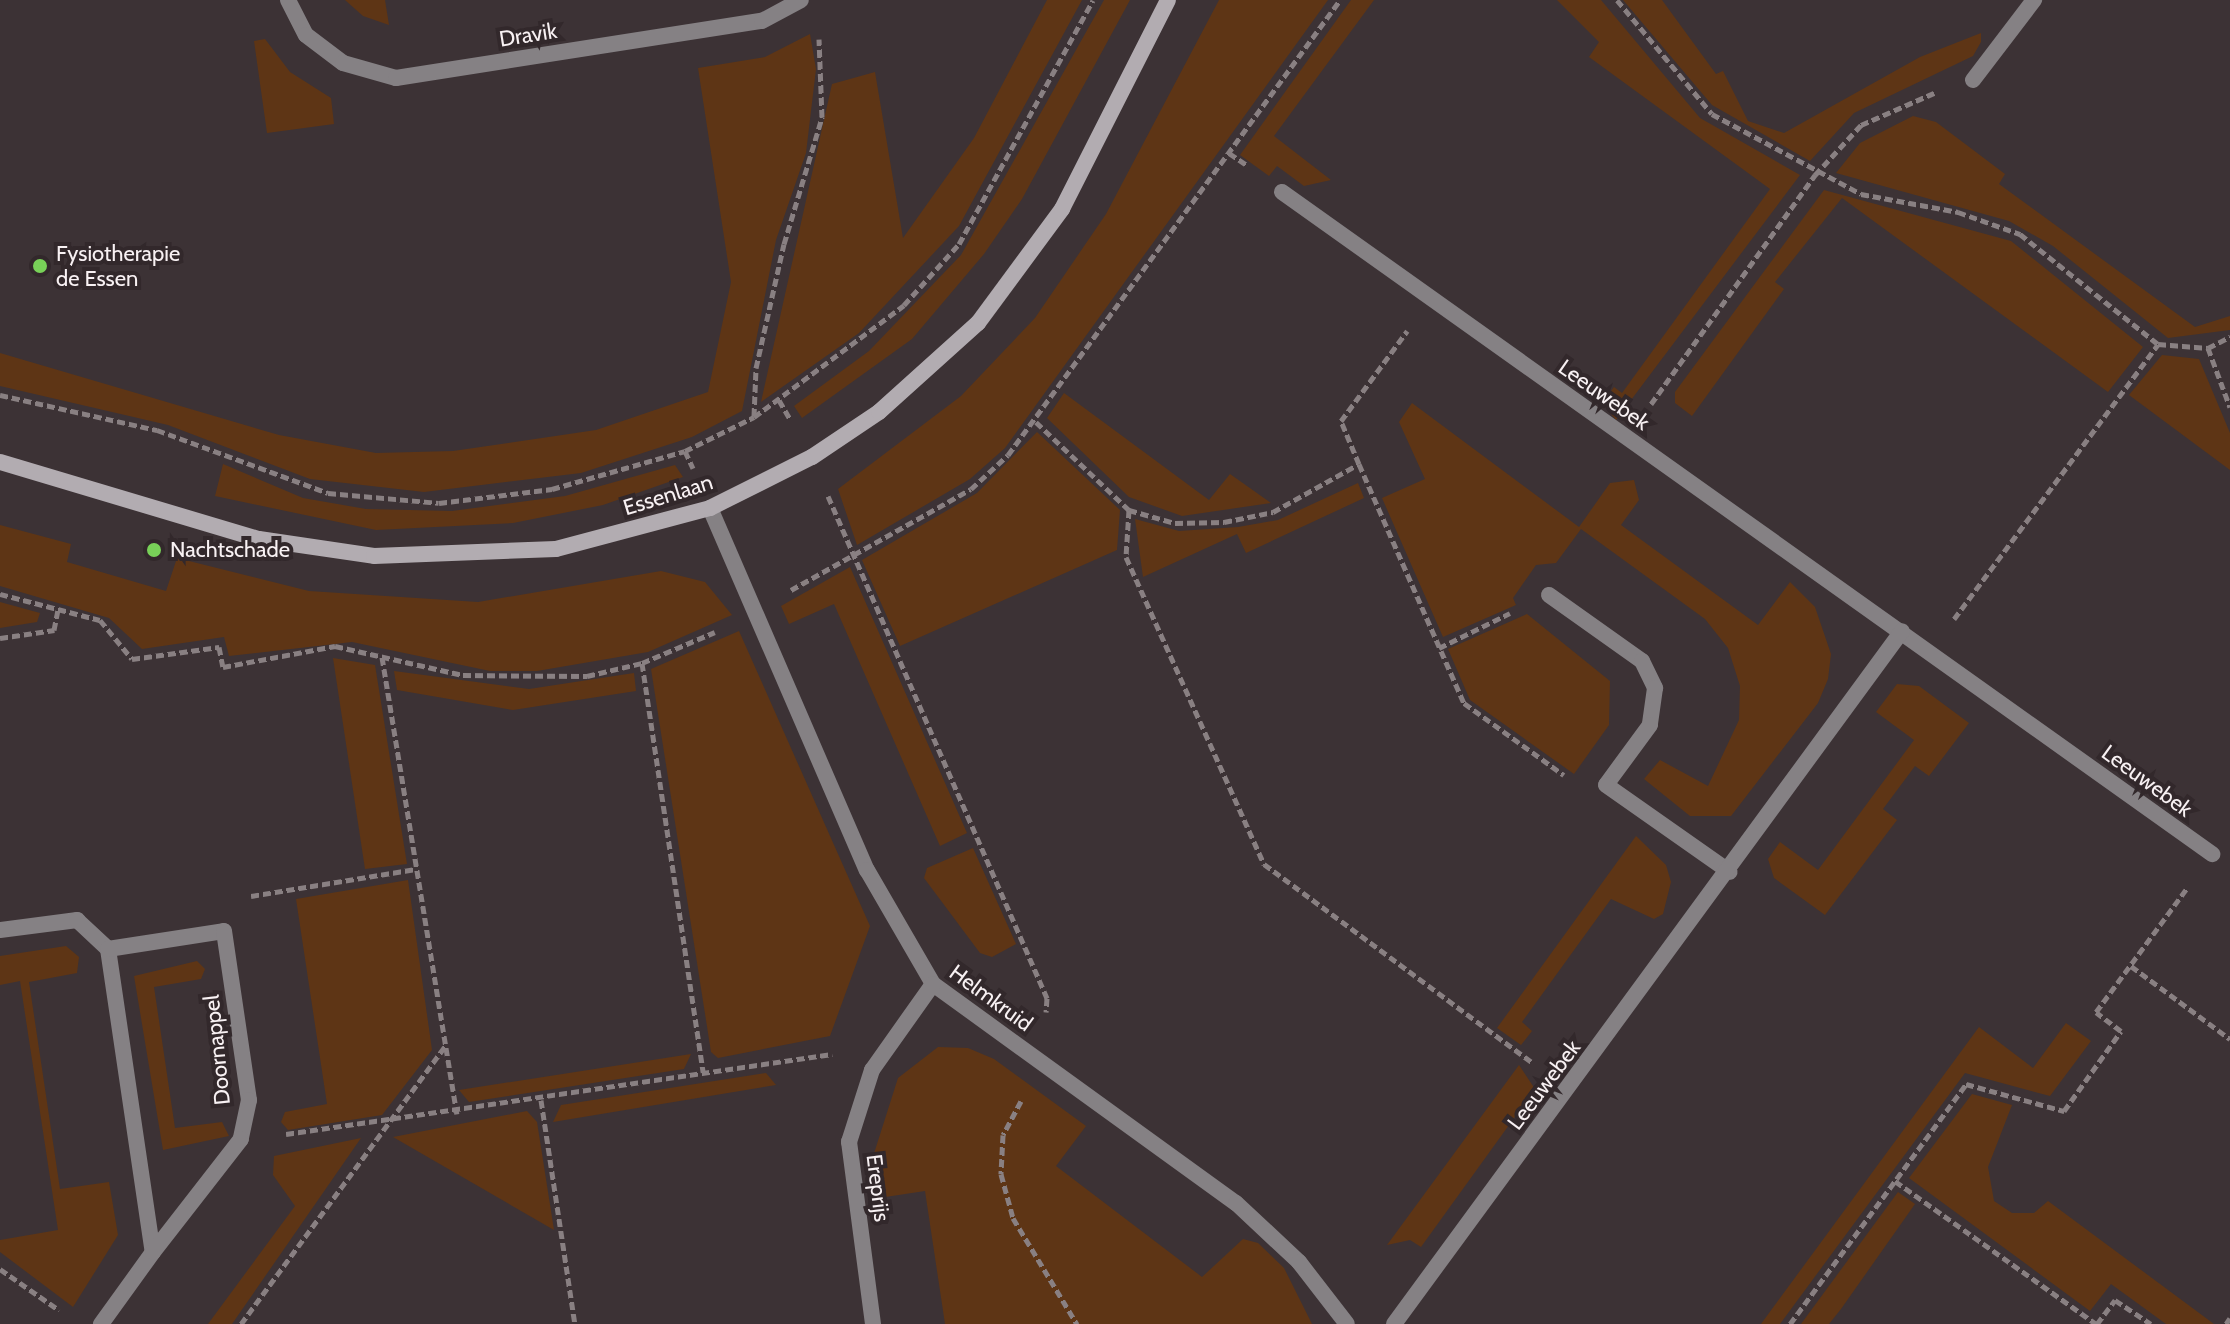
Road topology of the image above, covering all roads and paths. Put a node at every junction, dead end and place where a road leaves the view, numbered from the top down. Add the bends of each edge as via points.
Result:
1 (288, 0) edge
2 (801, 0) edge
3 (1093, 0) edge
4 (1168, 0) edge
5 (1617, 0) edge
6 (2034, 0) edge
7 (817, 23) dead end
8 (1973, 80) joint
9 (1815, 175) junction
10 (1282, 192) dead end
11 (1430, 299) junction
12 (2230, 337) edge
13 (2158, 344) junction
14 (2208, 348) junction
15 (0, 395) edge
16 (779, 400) junction
17 (2230, 407) edge
18 (754, 417) junction
19 (1036, 422) dead end
20 (1628, 440) junction
21 (812, 457) junction
22 (0, 462) edge
23 (1359, 464) junction
24 (710, 508) junction
25 (1129, 510) junction
26 (1549, 595) joint
27 (58, 610) dead end
28 (1902, 631) junction
29 (0, 638) edge
30 (1439, 648) junction
31 (1930, 652) junction
32 (382, 657) dead end
33 (642, 663) dead end
34 (1606, 785) junction
35 (2212, 854) joint
36 (416, 869) junction
37 (1730, 872) junction
38 (0, 930) edge
39 (224, 931) junction
40 (108, 949) junction
41 (2131, 966) junction
42 (933, 984) junction
43 (2230, 1039) edge
44 (446, 1045) junction
45 (1042, 1061) junction
46 (872, 1070) junction
47 (703, 1072) junction
48 (1568, 1089) junction
49 (541, 1100) junction
50 (457, 1114) junction
51 (388, 1124) junction
52 (241, 1139) junction
53 (1895, 1181) junction
54 (153, 1252) junction
55 (0, 1269) edge
56 (574, 1315) junction
57 (69, 1316) dead end
58 (2230, 1318) edge
59 (101, 1324) edge
60 (241, 1324) edge
61 (567, 1324) edge
62 (575, 1324) edge
63 (873, 1324) edge
64 (1077, 1324) edge
65 (1347, 1324) edge
66 (1394, 1324) edge
67 (1790, 1324) edge
68 (2097, 1324) edge
69 (2151, 1324) edge
70 (2226, 1324) edge

1 - 2 street, Dravik via 306,35 343,63 396,78 762,21
3 - 16 path via 959,244 904,305
4 - 21 street, Essenlaan via 1024,269 978,323 901,392
5 - 9 path via 1712,114
6 - 8 street
7 - 18 path via 822,117 784,244 756,368
8 - 9 path via 1861,125
9 - 13 path via 1861,194 1958,212 2020,234
9 - 20 path
10 - 11 street, Leeuwebek
11 - 20 street, Leeuwebek
11 - 23 path via 1341,421
12 - 14 path
13 - 14 path
13 - 31 path
14 - 17 path
15 - 18 path via 157,430 328,493 439,503 552,489 685,451
16 - 18 path
16 - 21 path
19 - 25 path
20 - 28 street, Leeuwebek
21 - 24 street, Essenlaan
21 - 45 path via 1047,998
22 - 24 street, Essenlaan via 259,539 374,556 556,549
23 - 25 path via 1273,512 1175,523
23 - 30 path
24 - 42 street, Helmkruid via 867,870
25 - 48 path via 1126,557 1264,864
26 - 30 path
26 - 34 street via 1642,661 1655,688 1650,725
27 - 29 path via 54,630
28 - 31 street, Leeuwebek
28 - 37 street, Leeuwebek
30 - 34 path via 1464,703 1574,783
31 - 35 street, Leeuwebek
32 - 36 path
33 - 47 path
34 - 37 street
35 - 41 path
36 - 39 path via 218,901
36 - 44 path
37 - 48 street, Leeuwebek
38 - 40 street via 77,920
39 - 40 street
39 - 52 street, Doornappel via 249,1100
40 - 54 street
41 - 43 path
41 - 53 path via 2096,1012 2121,1031 2064,1111 1966,1084
42 - 45 street, Helmkruid
42 - 46 street, Ereprijs
44 - 50 path
44 - 51 path
45 - 64 path via 1003,1135 1001,1174 1013,1218
45 - 65 street, Helmkruid via 1236,1203 1299,1262
46 - 47 path via 824,1051
46 - 63 street, Ereprijs via 849,1142
47 - 49 path
48 - 66 street, Leeuwebek
49 - 50 path
49 - 56 path
50 - 51 path
51 - 52 path
51 - 60 path
52 - 54 street, Doornappel
53 - 67 path
53 - 68 path
54 - 59 street, Doornappel
55 - 57 path
56 - 61 path
56 - 62 path
58 - 70 path
68 - 69 path via 2115,1300

